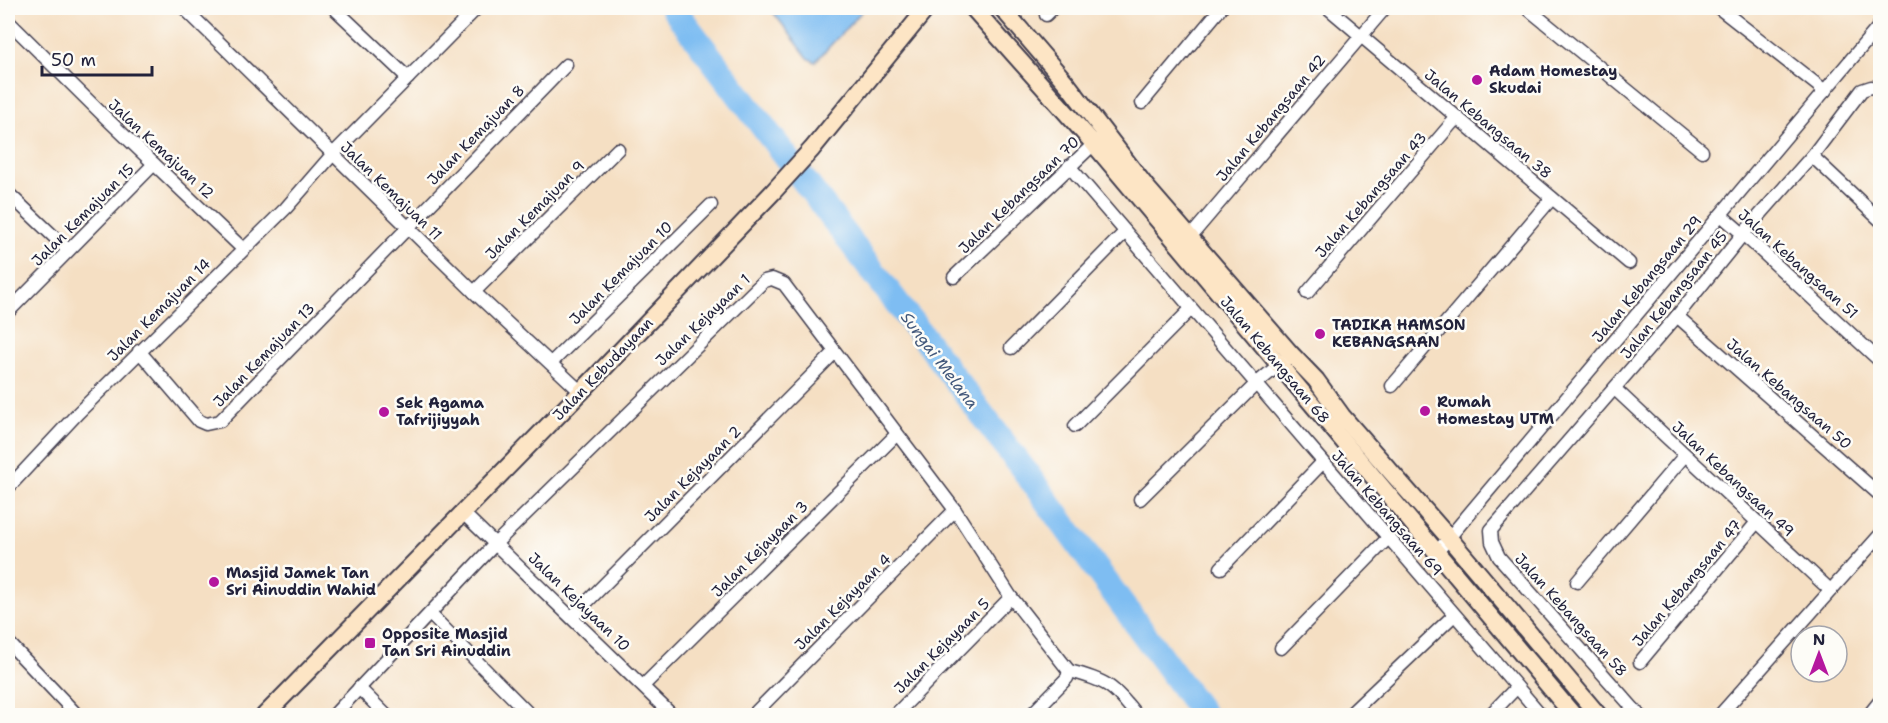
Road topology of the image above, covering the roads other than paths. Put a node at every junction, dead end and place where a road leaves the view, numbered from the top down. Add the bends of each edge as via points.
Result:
1 (184, 8) edge
2 (334, 8) edge
3 (475, 8) edge
4 (927, 8) edge
5 (973, 8) edge
6 (1002, 8) edge
7 (1221, 8) edge
8 (1328, 8) edge
9 (1385, 8) edge
10 (1527, 8) edge
11 (1719, 8) edge
12 (8, 21) edge
13 (1881, 25) edge
14 (1361, 35) junction
15 (566, 65) dead end
16 (408, 78) junction
17 (1881, 88) edge
18 (1825, 91) junction
19 (1142, 103) dead end
20 (1457, 117) junction
21 (1099, 139) junction
22 (618, 149) dead end
23 (1702, 151) dead end
24 (332, 154) junction
25 (1812, 156) junction
26 (154, 164) junction
27 (1069, 166) junction
28 (8, 193) edge
29 (1552, 198) junction
30 (711, 205) dead end
31 (1721, 215) junction
32 (1881, 220) edge
33 (407, 227) junction
34 (1125, 232) junction
35 (1743, 234) junction
36 (1185, 243) junction
37 (243, 249) junction
38 (69, 250) junction
39 (1629, 263) dead end
40 (954, 277) dead end
41 (474, 292) junction
42 (1307, 293) dead end
43 (1191, 309) junction
44 (8, 312) edge
45 (1677, 316) junction
46 (1011, 348) dead end
47 (139, 351) junction
48 (835, 352) junction
49 (1285, 360) junction
50 (1881, 361) edge
51 (551, 363) junction
52 (1256, 384) junction
53 (1392, 386) dead end
54 (1615, 389) junction
55 (581, 392) junction
56 (1075, 426) dead end
57 (897, 434) junction
58 (1685, 455) junction
59 (1323, 462) junction
60 (8, 488) edge
61 (1881, 495) edge
62 (1140, 499) dead end
63 (955, 510) junction
64 (462, 512) junction
65 (1757, 522) junction
66 (1491, 530) joint
67 (1881, 535) edge
68 (1388, 538) junction
69 (1449, 538) junction
70 (496, 543) junction
71 (1437, 552) junction
72 (1221, 568) dead end
73 (1576, 582) dead end
74 (1830, 590) junction
75 (1011, 597) junction
76 (430, 614) junction
77 (1454, 615) junction
78 (572, 617) junction
79 (8, 642) edge
80 (1281, 648) dead end
81 (1640, 662) dead end
82 (1069, 671) junction
83 (643, 686) junction
84 (359, 688) junction
85 (1516, 688) junction
86 (1881, 701) edge
87 (75, 715) edge
88 (264, 716) edge
89 (333, 716) edge
90 (387, 716) edge
91 (531, 716) edge
92 (673, 716) edge
93 (753, 716) edge
94 (894, 716) edge
95 (1030, 716) edge
96 (1137, 716) edge
97 (1348, 716) edge
98 (1489, 716) edge
99 (1542, 716) edge
100 (1574, 716) edge
101 (1599, 716) edge
102 (1640, 716) edge
103 (1719, 716) edge
104 (1868, 716) edge

1 - 24 street, Jalan Kemajuan 11
2 - 16 street
3 - 16 street, Jalan Kemajuan 14
4 - 55 street, Jalan Kebudayaan via 812,149
5 - 21 street, Jalan Kebangsaan 68
6 - 21 street, Jalan Kebangsaan 68 via 1068,85
7 - 19 street
8 - 14 street, Jalan Kebangsaan 38
9 - 14 street, Jalan Kebangsaan 42
10 - 23 street
11 - 18 street
12 - 26 street, Jalan Kemajuan 12
13 - 18 street, Jalan Kebangsaan 29
14 - 20 street, Jalan Kebangsaan 38
14 - 36 street, Jalan Kebangsaan 42
15 - 33 street, Jalan Kemajuan 8
16 - 24 street, Jalan Kemajuan 14
17 - 25 street, Jalan Kebangsaan 45 via 1862,90
18 - 31 street, Jalan Kebangsaan 29
20 - 29 street, Jalan Kebangsaan 38
20 - 42 street, Jalan Kebangsaan 43
21 - 27 street, Jalan Kebangsaan 70
21 - 36 street, Jalan Kebangsaan 68 via 1147,188
22 - 41 street, Jalan Kemajuan 9
24 - 33 street, Jalan Kemajuan 11
24 - 37 street, Jalan Kemajuan 14
25 - 32 street
25 - 35 street, Jalan Kebangsaan 45
26 - 37 street, Jalan Kemajuan 12
26 - 38 street, Jalan Kemajuan 15
27 - 34 street, Jalan Kebangsaan 69
27 - 40 street, Jalan Kebangsaan 70
28 - 38 street
29 - 39 street, Jalan Kebangsaan 38
29 - 53 street
30 - 51 street, Jalan Kemajuan 10
31 - 35 street, Jalan Kebangsaan 51
31 - 69 street, Jalan Kebangsaan 29
33 - 41 street, Jalan Kemajuan 11
33 - 47 street, Jalan Kemajuan 13 via 220,421 199,421
34 - 43 street, Jalan Kebangsaan 69
34 - 46 street
35 - 45 street, Jalan Kebangsaan 45
35 - 50 street, Jalan Kebangsaan 51
36 - 49 street, Jalan Kebangsaan 68
37 - 47 street, Jalan Kemajuan 14
38 - 44 street, Jalan Kemajuan 15
41 - 51 street, Jalan Kemajuan 11
43 - 52 street, Jalan Kebangsaan 69
43 - 56 street
45 - 54 street, Jalan Kebangsaan 45
45 - 61 street, Jalan Kebangsaan 50
47 - 60 street, Jalan Kemajuan 14
48 - 57 street, Jalan Kejayaan 1
48 - 70 street, Jalan Kejayaan 1 via 784,284 772,279 764,281
48 - 78 street, Jalan Kejayaan 2
49 - 52 street
49 - 69 street, Jalan Kebangsaan 68 via 1316,380 1342,416
49 - 71 street, Jalan Kebangsaan 68
51 - 55 street, Jalan Kemajuan 11
52 - 59 street, Jalan Kebangsaan 69
52 - 62 street
54 - 58 street, Jalan Kebangsaan 49
54 - 66 street, Jalan Kebangsaan 45
55 - 64 street, Jalan Kebudayaan
57 - 63 street, Jalan Kejayaan 1
57 - 83 street, Jalan Kejayaan 3
58 - 65 street, Jalan Kebangsaan 49
58 - 73 street
59 - 68 street, Jalan Kebangsaan 69
59 - 72 street
63 - 75 street, Jalan Kejayaan 1
63 - 93 street, Jalan Kejayaan 4
64 - 70 street, Jalan Kejayaan 10
64 - 88 street, Jalan Kebudayaan
65 - 74 street, Jalan Kebangsaan 49
65 - 81 street, Jalan Kebangsaan 47
66 - 102 street, Jalan Kebangsaan 58 via 1499,557
67 - 74 street
68 - 77 street, Jalan Kebangsaan 69
68 - 80 street
69 - 71 street, Jalan Kebangsaan 29
69 - 101 street, Jalan Kebangsaan 68
70 - 76 street
70 - 78 street, Jalan Kejayaan 10
71 - 100 street, Jalan Kebangsaan 68
74 - 103 street
75 - 82 street
75 - 94 street, Jalan Kejayaan 5
76 - 84 street
76 - 91 street
77 - 85 street, Jalan Kebangsaan 69
77 - 97 street
78 - 83 street, Jalan Kejayaan 10
79 - 87 street
82 - 95 street via 1067,678
82 - 96 street via 1110,685
83 - 92 street, Jalan Kejayaan 10
84 - 89 street
84 - 90 street
85 - 98 street
85 - 99 street, Jalan Kebangsaan 69
86 - 104 street

